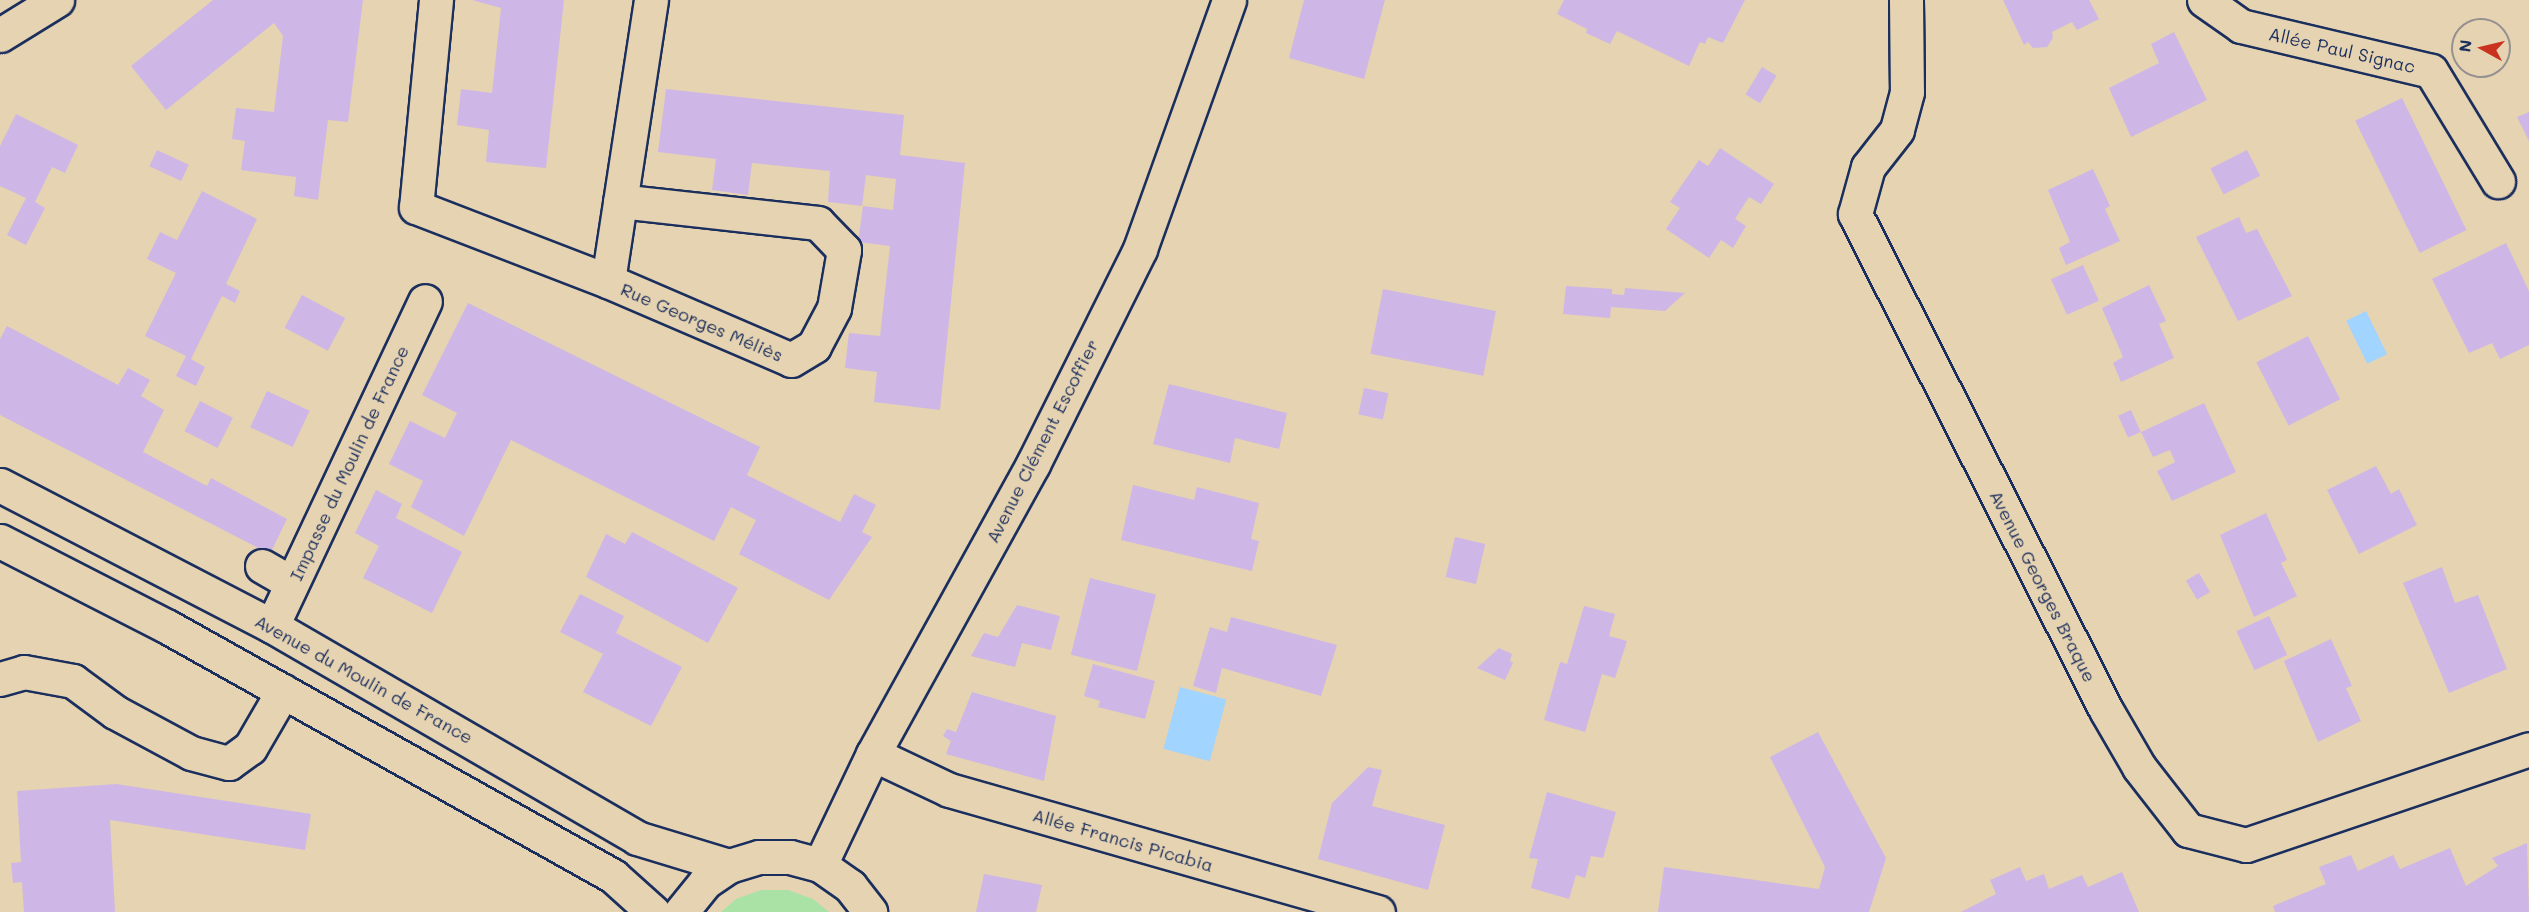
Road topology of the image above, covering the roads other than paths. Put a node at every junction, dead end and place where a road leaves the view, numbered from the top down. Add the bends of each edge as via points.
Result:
1 (57, 0) edge
2 (436, 0) edge
3 (651, 0) edge
4 (1229, 0) edge
5 (1906, 0) edge
6 (2204, 0) edge
7 (0, 35) edge
8 (2498, 181) dead end
9 (620, 201) junction
10 (608, 281) junction
11 (425, 301) dead end
12 (0, 485) edge
13 (0, 541) edge
14 (262, 567) dead end
15 (292, 583) junction
16 (272, 626) junction
17 (0, 679) edge
18 (283, 691) junction
19 (2529, 749) edge
20 (873, 754) junction
21 (820, 866) junction
22 (729, 867) junction
23 (652, 912) edge
24 (681, 912) edge
25 (870, 912) edge
26 (1378, 912) edge

1 - 7 street
2 - 10 street, Rue Georges Méliès via 416,207
3 - 9 street, Rue Georges Méliès
4 - 20 street, Avenue Clément Escoffier via 1140,249 1033,464
5 - 19 street, Avenue Georges Braque via 1907,92 1897,130 1868,168 1855,214 2106,710 2139,767 2188,831 2246,845
6 - 8 street, Allée Paul Signac via 2241,26 2431,71
9 - 10 street, Rue Georges Méliès
9 - 10 street, Rue Georges Méliès via 818,223 844,250 834,308 814,346 791,360
11 - 15 street, Impasse du Moulin de France
12 - 16 street, Avenue du Moulin de France
13 - 18 street
14 - 15 street
15 - 16 street, Impasse du Moulin de France
16 - 22 street, Avenue du Moulin de France via 439,719 637,838
17 - 18 street via 24,672 73,681 115,712 181,748 229,763 250,748
18 - 23 street via 613,876
20 - 21 street, Avenue Clément Escoffier
20 - 26 street, Allée Francis Picabia via 949,790
21 - 22 street via 790,857 759,857
21 - 25 street via 850,886
22 - 24 street via 705,882

